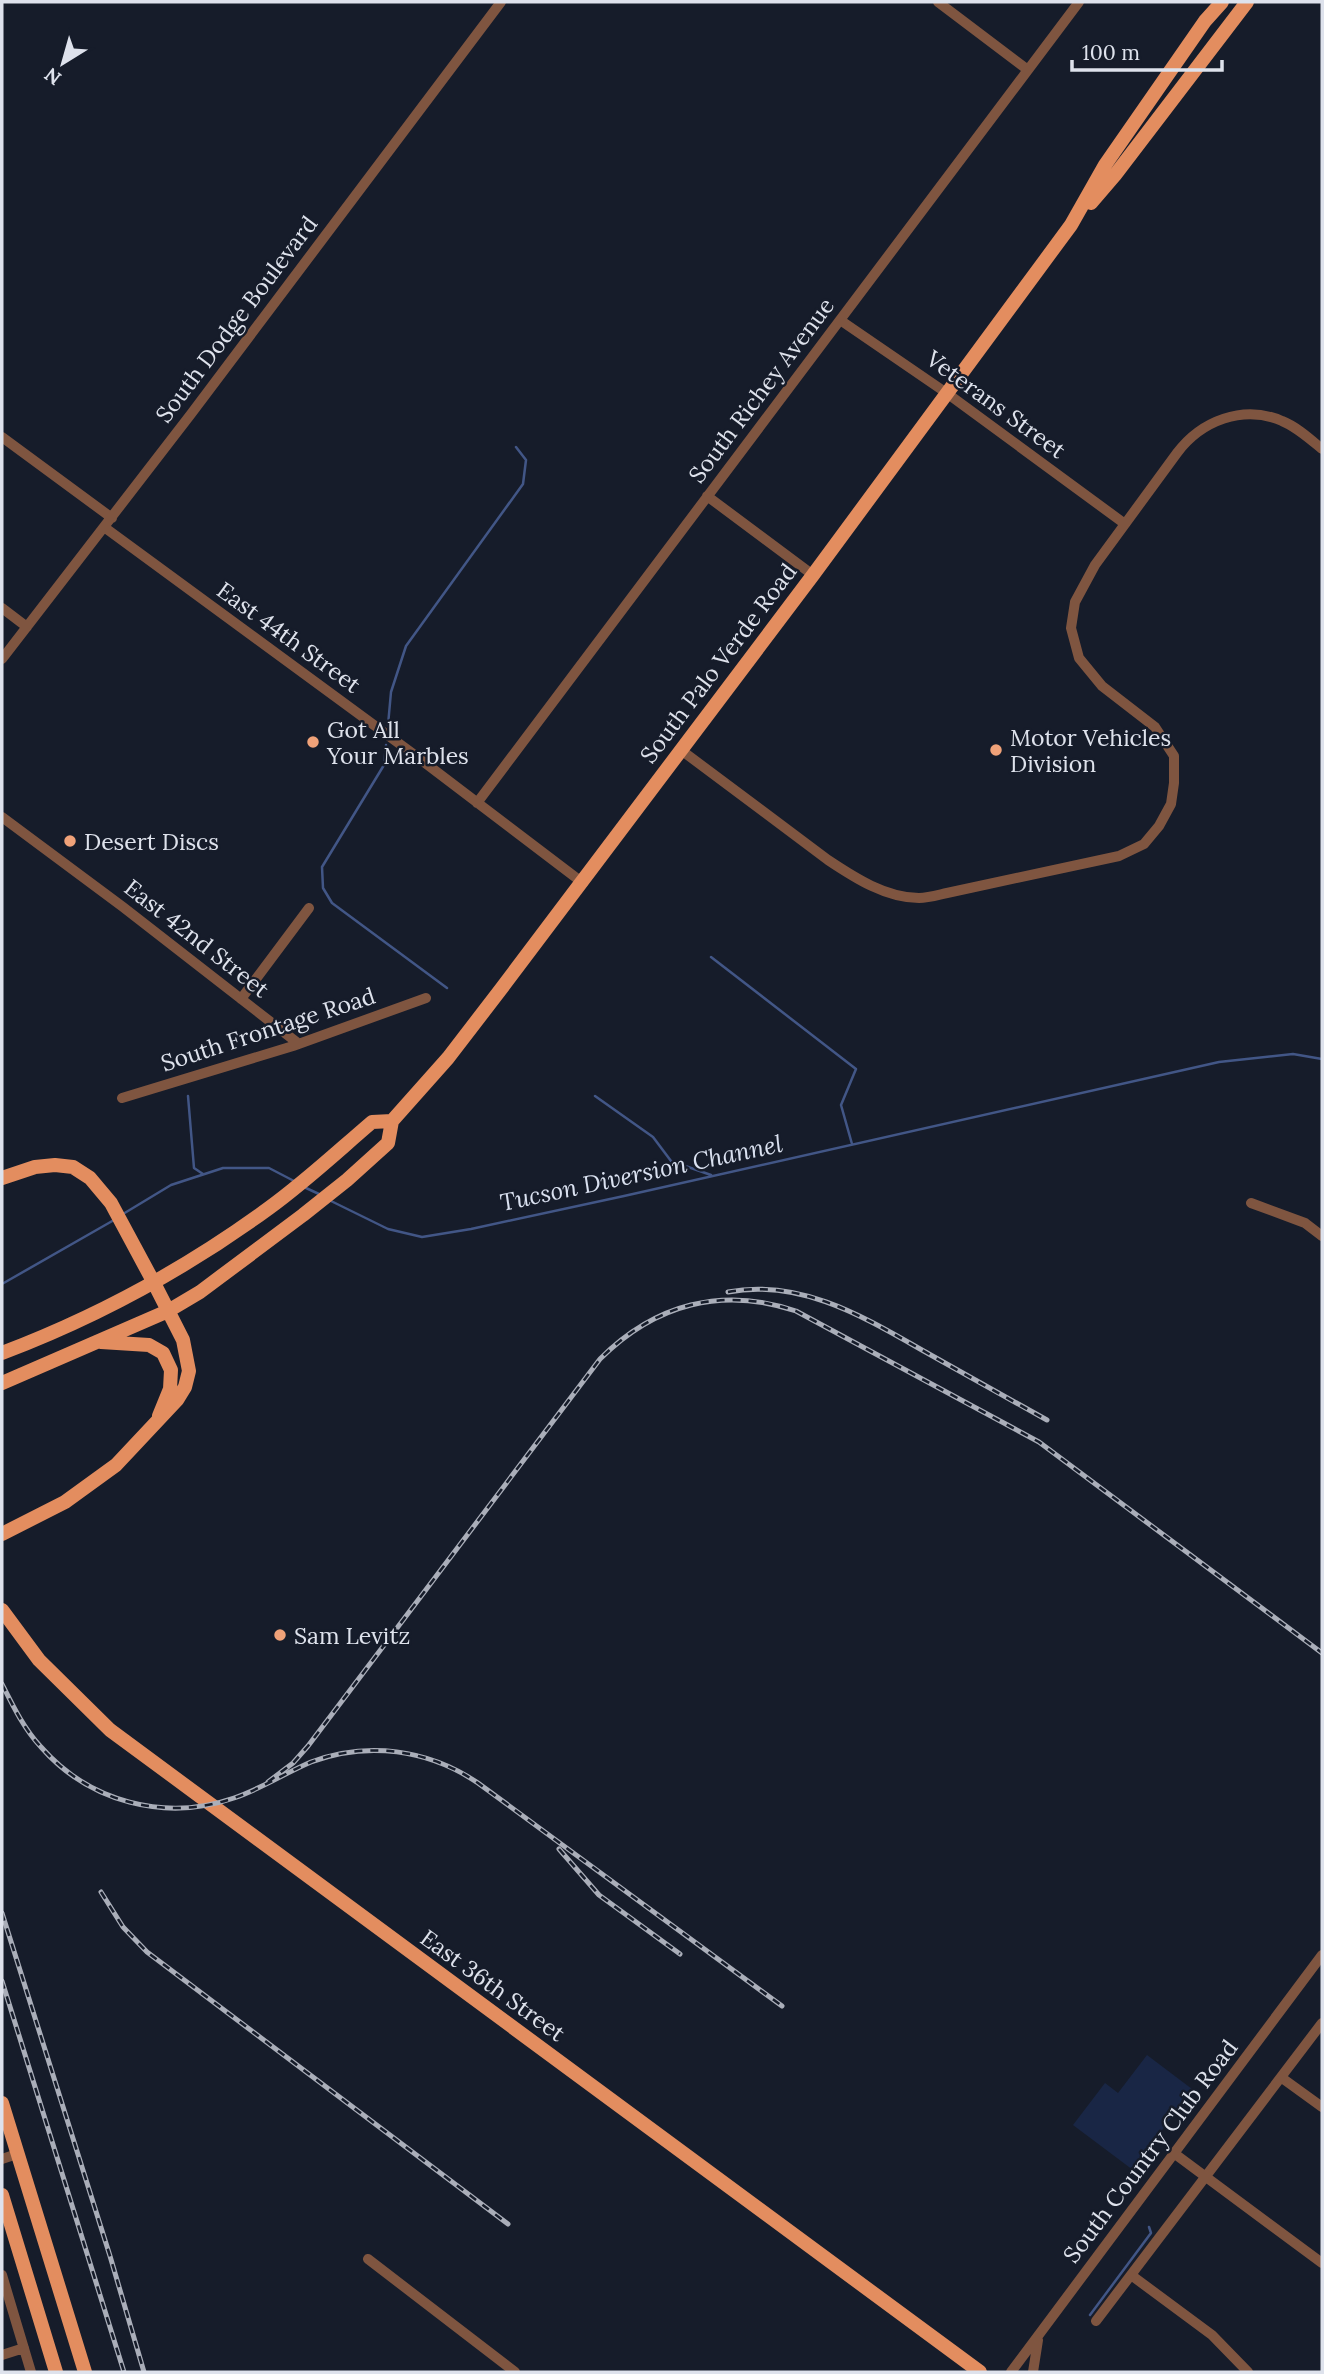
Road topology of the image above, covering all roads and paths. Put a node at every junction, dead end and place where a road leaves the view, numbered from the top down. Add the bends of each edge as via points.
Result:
1 (501, 2) edge
2 (938, 2) edge
3 (1079, 2) edge
4 (1222, 2) edge
5 (1247, 2) edge
6 (1027, 70) junction
7 (1071, 225) junction
8 (840, 320) junction
9 (948, 394) junction
10 (2, 438) edge
11 (1322, 449) edge
12 (707, 496) junction
13 (108, 522) junction
14 (1125, 524) junction
15 (813, 575) junction
16 (2, 608) edge
17 (27, 627) junction
18 (2, 659) edge
19 (681, 750) junction
20 (477, 803) junction
21 (2, 817) edge
22 (583, 883) junction
23 (309, 908) dead end
24 (426, 998) dead end
25 (241, 999) junction
26 (299, 1044) junction
27 (122, 1098) dead end
28 (392, 1121) junction
29 (2, 1178) edge
30 (1251, 1203) dead end
31 (1322, 1236) edge
32 (154, 1283) junction
33 (168, 1311) junction
34 (99, 1342) junction
35 (2, 1353) edge
36 (2, 1383) edge
37 (158, 1420) junction
38 (2, 1534) edge
39 (2, 1610) edge
40 (1322, 1955) edge
41 (1322, 2023) edge
42 (1282, 2078) junction
43 (2, 2103) edge
44 (1322, 2107) edge
45 (17, 2154) junction
46 (1175, 2154) junction
47 (2, 2159) edge
48 (1205, 2176) junction
49 (2, 2194) edge
50 (368, 2259) dead end
51 (1322, 2263) edge
52 (1131, 2274) junction
53 (2, 2275) edge
54 (1096, 2321) dead end
55 (1040, 2334) junction
56 (24, 2348) junction
57 (2, 2355) edge
58 (32, 2372) edge
59 (56, 2372) edge
60 (85, 2372) edge
61 (515, 2372) edge
62 (980, 2372) edge
63 (1011, 2372) edge
64 (1033, 2372) edge
65 (1248, 2372) edge

1 - 13 street, South Dodge Boulevard
2 - 6 street
3 - 6 street, South Richey Avenue
4 - 7 main road, South Palo Verde Road via 1105,165
5 - 7 main road, South Palo Verde Road via 1115,175
6 - 8 street, South Richey Avenue
7 - 9 main road, South Palo Verde Road
8 - 9 street, Veterans Street
8 - 12 street, South Richey Avenue
9 - 14 street, Veterans Street
9 - 15 main road, South Palo Verde Road
10 - 13 street, East 44th Street
11 - 14 street via 1290,425 1270,417 1248,415 1213,422 1182,446
12 - 15 street
12 - 20 street, South Richey Avenue
13 - 17 street, South Dodge Boulevard
13 - 20 street, East 44th Street
14 - 19 street via 1074,602 1071,628 1079,658 1102,686 1155,727 1174,756 1171,804 1144,844 1119,856 947,893 918,898 893,893 836,866
15 - 19 main road, South Palo Verde Road
16 - 17 street
17 - 18 street, South Dodge Boulevard
19 - 22 main road, South Palo Verde Road
20 - 22 street, East 44th Street
21 - 25 street, East 42nd Street
22 - 28 main road, South Palo Verde Road via 448,1058
23 - 25 street
24 - 26 street, South Frontage Road
25 - 26 street, East 42nd Street
26 - 27 street, South Frontage Road
28 - 32 main road, South Palo Verde Road via 372,1122 270,1208
28 - 33 main road, South Palo Verde Road via 387,1143 347,1180 200,1292
29 - 32 main road via 55,1165 73,1167 90,1178 111,1203
30 - 31 street via 1305,1223
32 - 33 main road
32 - 35 main road, South Palo Verde Road
33 - 34 main road, South Palo Verde Road
33 - 37 main road via 183,1340 189,1371 177,1400
34 - 36 main road, South Palo Verde Road
34 - 37 main road via 149,1345 163,1353 171,1370 170,1389
37 - 38 main road via 95,1482
39 - 62 main road, East 36th Street via 39,1660 110,1730
40 - 46 street, South Country Club Road
41 - 42 street
42 - 44 street
42 - 48 street
43 - 45 main road
45 - 47 street
45 - 60 main road
46 - 48 street
46 - 55 street, South Country Club Road
48 - 51 street
48 - 52 street
49 - 59 main road
50 - 61 street
52 - 54 street
52 - 65 street via 1212,2335
53 - 56 street
55 - 63 street, South Country Club Road
55 - 64 street
56 - 57 street
56 - 58 street

